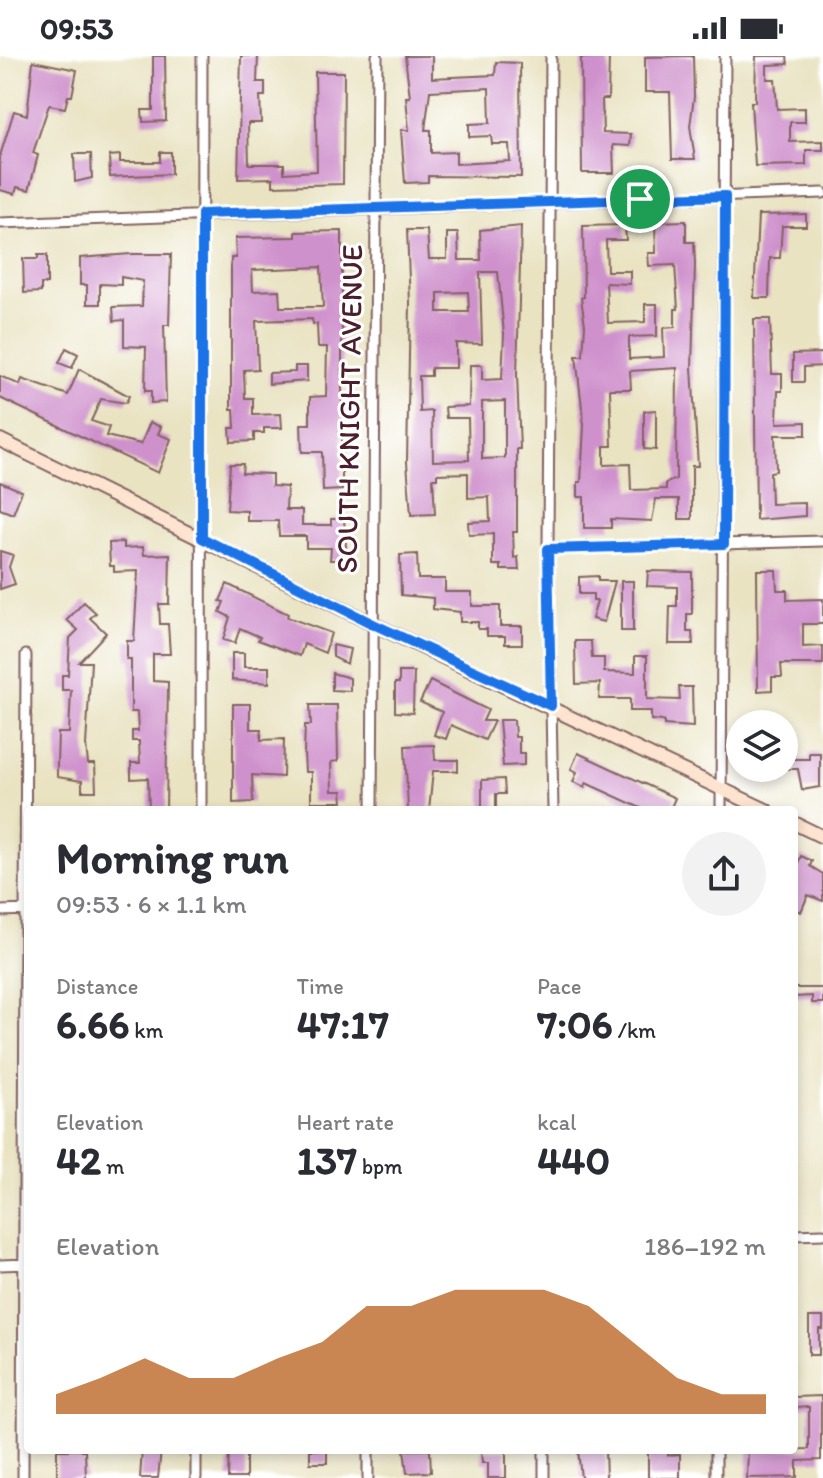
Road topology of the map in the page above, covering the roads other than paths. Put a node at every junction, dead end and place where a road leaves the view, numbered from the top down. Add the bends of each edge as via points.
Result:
1 (202, 56) edge
2 (377, 56) edge
3 (551, 56) edge
4 (725, 56) edge
5 (823, 193) edge
6 (725, 196) junction
7 (549, 202) junction
8 (376, 208) junction
9 (202, 214) junction
10 (0, 223) edge
11 (0, 440) edge
12 (202, 538) junction
13 (823, 541) edge
14 (724, 544) junction
15 (548, 549) junction
16 (371, 623) junction
17 (26, 655) dead end
18 (551, 706) junction
19 (722, 790) junction
20 (26, 806) edge
21 (201, 806) edge
22 (372, 806) edge
23 (553, 806) edge
24 (721, 806) edge
25 (757, 806) edge
26 (798, 825) edge
27 (823, 837) edge
28 (24, 910) edge
29 (0, 911) edge
30 (823, 1234) edge
31 (798, 1235) edge
32 (24, 1264) edge
33 (0, 1265) edge
34 (24, 1407) edge
35 (196, 1454) edge
36 (368, 1454) edge
37 (544, 1454) edge
38 (716, 1454) edge
39 (23, 1478) edge
40 (196, 1478) edge
41 (368, 1478) edge
42 (544, 1478) edge
43 (716, 1478) edge

1 - 9 street
2 - 8 street, SOUTH KNIGHT AVENUE
3 - 7 street
4 - 6 street
5 - 6 street
6 - 7 street
6 - 14 street
7 - 8 street
7 - 15 street
8 - 9 street
8 - 16 street, SOUTH KNIGHT AVENUE
9 - 10 street
9 - 12 street
11 - 12 street
12 - 16 street
12 - 21 street
13 - 14 street
14 - 15 street
14 - 19 street
15 - 18 street
16 - 18 street
16 - 22 street, SOUTH KNIGHT AVENUE
17 - 20 street
18 - 19 street
18 - 23 street
19 - 24 street
19 - 25 street
26 - 27 street
28 - 29 street
30 - 31 street
32 - 33 street
34 - 39 street
35 - 40 street
36 - 41 street
37 - 42 street
38 - 43 street

